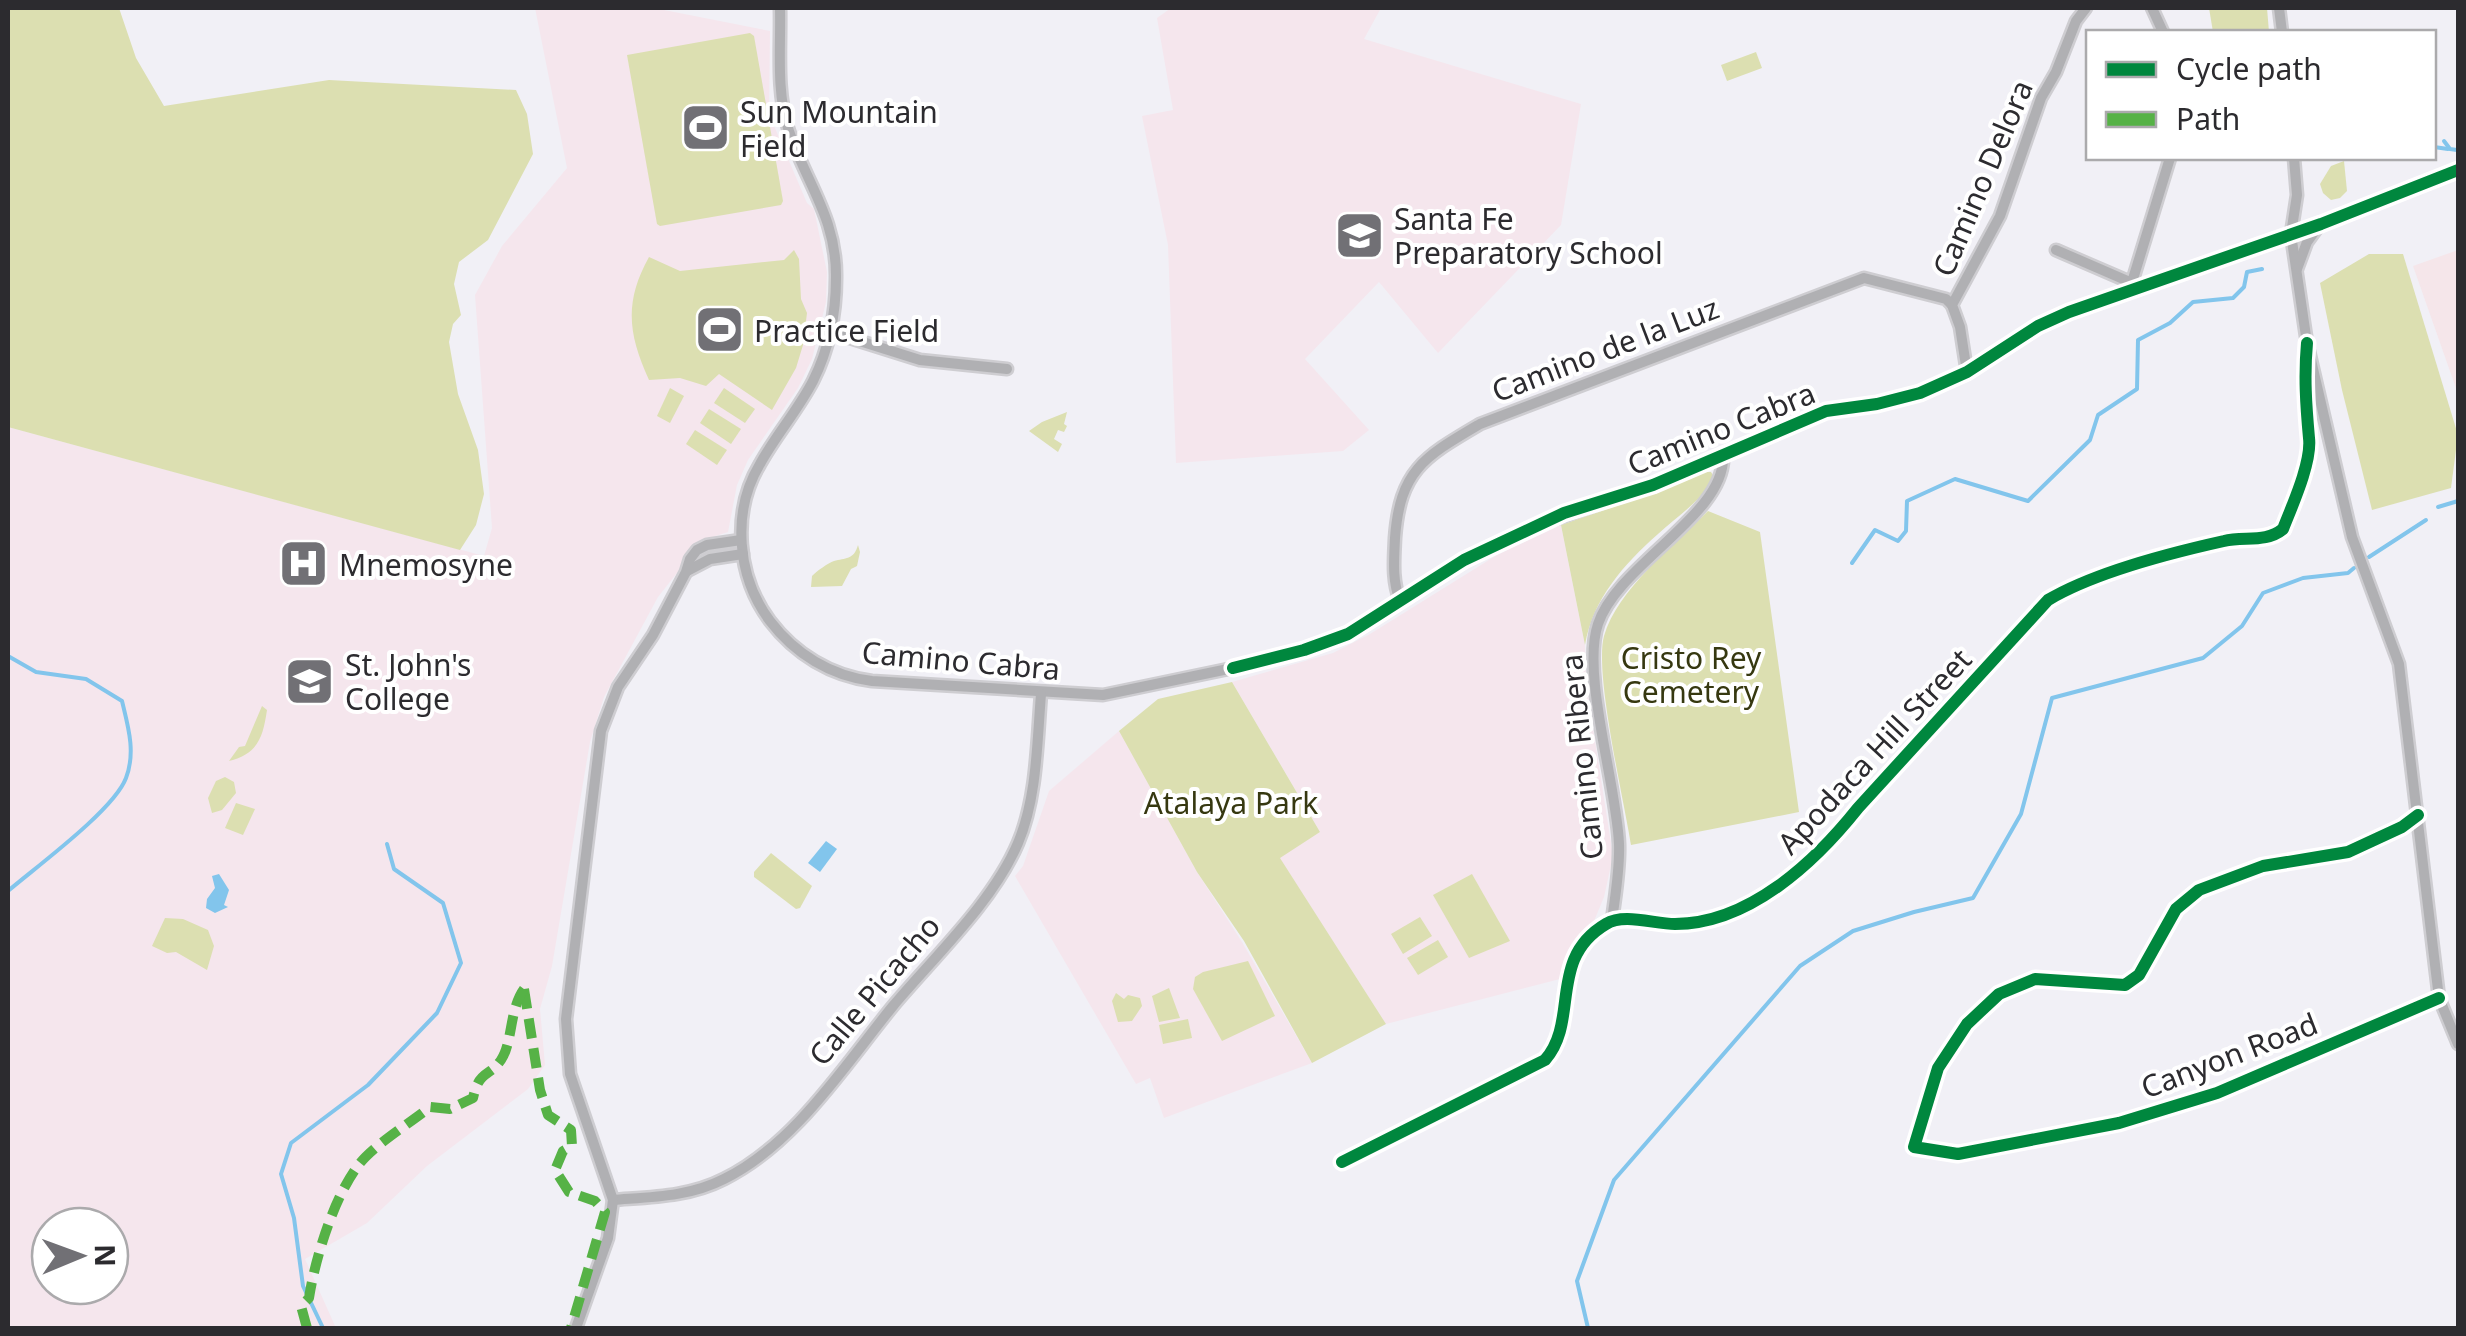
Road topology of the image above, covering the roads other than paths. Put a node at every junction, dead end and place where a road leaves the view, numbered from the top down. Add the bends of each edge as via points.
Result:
1 (780, 8) edge
2 (2086, 8) edge
3 (2169, 160) edge
4 (2294, 160) edge
5 (2458, 170) edge
6 (2320, 224) junction
7 (2292, 234) junction
8 (2056, 250) dead end
9 (2296, 270) junction
10 (2129, 287) junction
11 (1952, 305) junction
12 (831, 332) junction
13 (2307, 343) junction
14 (1007, 369) dead end
15 (1967, 372) junction
16 (1723, 455) junction
17 (742, 546) junction
18 (1400, 601) junction
19 (1042, 694) junction
20 (2418, 816) junction
21 (1612, 921) junction
22 (2438, 998) junction
23 (2458, 1044) edge
24 (1342, 1162) dead end
25 (613, 1200) junction
26 (576, 1328) edge

1 - 12 street via 787,124 822,203 834,253
2 - 11 street, Camino Delora via 2041,98 2000,216
3 - 10 street
4 - 7 street
5 - 6 street
6 - 7 street
6 - 9 street
7 - 9 street
7 - 10 street, Camino Cabra
8 - 10 street
9 - 13 street
10 - 15 street, Camino Cabra via 2038,326
11 - 15 street, Camino Delora
11 - 18 street, Camino de la Luz via 1864,278 1480,424 1414,471 1402,492 1393,574
12 - 14 street via 920,360
12 - 17 street via 814,379 753,477
13 - 20 street via 2352,537 2398,664
13 - 21 street, Apodaca Hill Street via 2306,464 2276,534 2222,541 2071,586 2048,600 1832,840 1780,886 1696,922
15 - 16 street, Camino Cabra via 1898,400 1826,411
16 - 18 street, Camino Cabra via 1500,541
16 - 21 street, Camino Ribera via 1719,481 1704,505 1646,558 1608,605 1594,638 1619,846
17 - 19 street, Camino Cabra via 764,612 816,663 853,678
17 - 25 street via 697,550 618,687 602,730 566,1019 570,1074
18 - 19 street, Camino Cabra via 1348,634 1304,650 1112,694
19 - 25 street, Calle Picacho via 1026,819 1010,861 815,1101 761,1156 724,1179 689,1192
20 - 22 street
20 - 22 street, Canyon Road via 2348,852 2263,866 2199,890 2176,908 2139,975 2125,985 2036,979 1999,994 1967,1024 1938,1068 1914,1148 1958,1154 2119,1123 2217,1092
21 - 24 street via 1569,968 1556,1040 1544,1060
22 - 23 street
25 - 26 street via 608,1238

